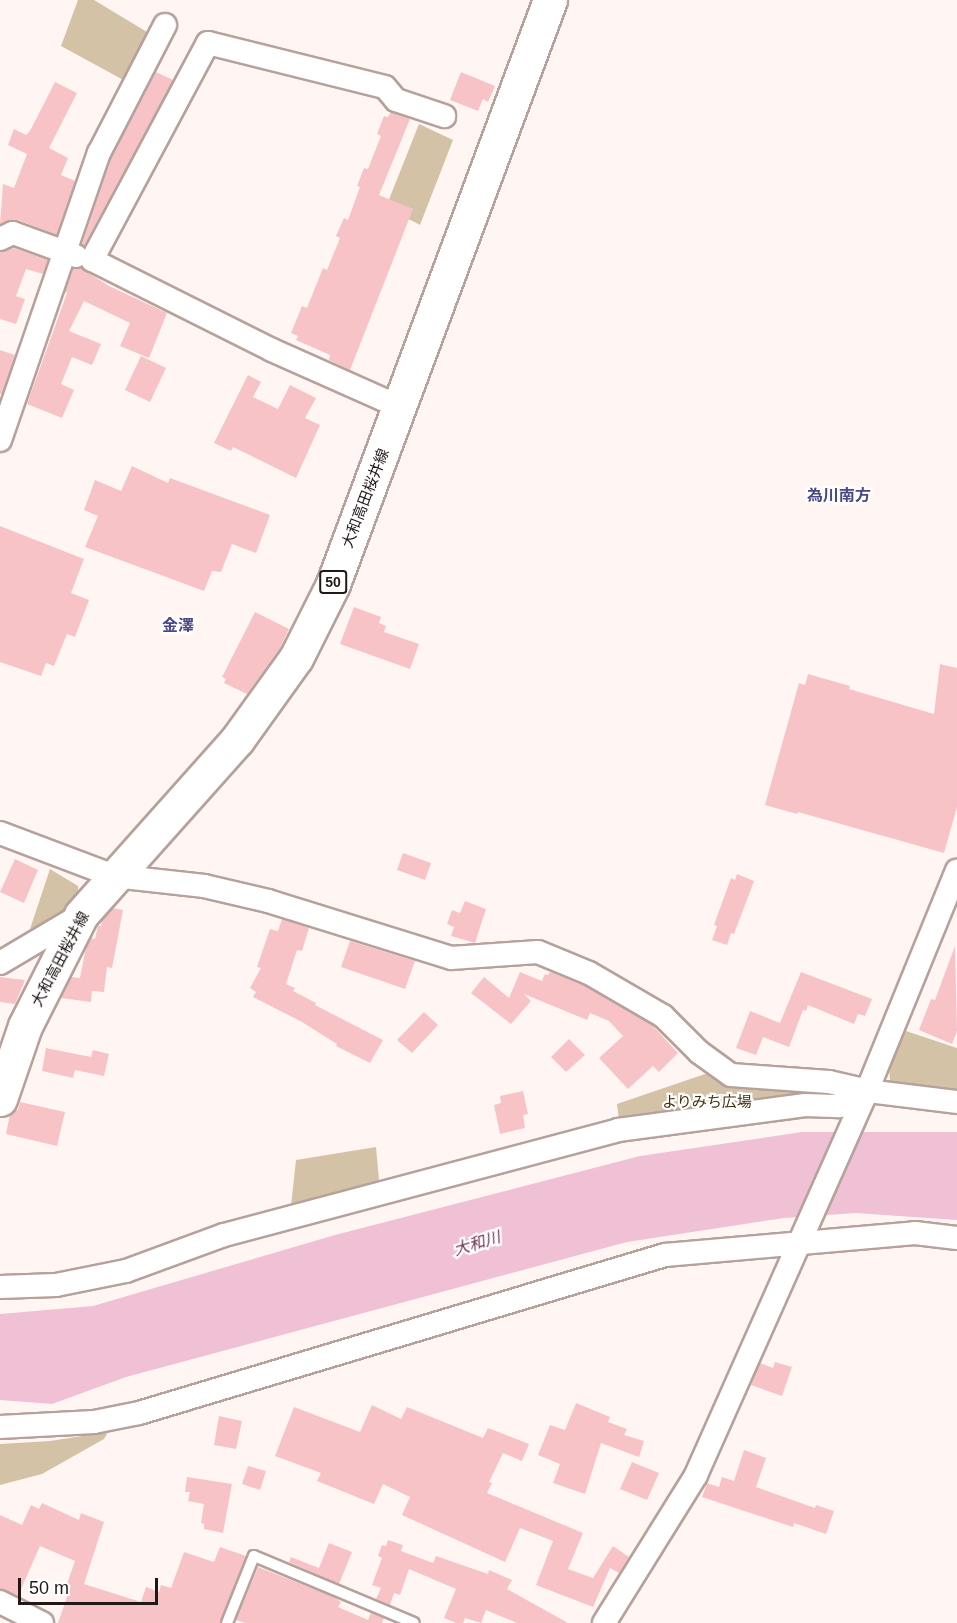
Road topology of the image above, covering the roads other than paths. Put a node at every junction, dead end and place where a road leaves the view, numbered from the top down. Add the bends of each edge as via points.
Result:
1 (550, 0) edge
2 (165, 25) dead end
3 (444, 116) dead end
4 (0, 239) edge
5 (63, 252) junction
6 (92, 260) junction
7 (400, 406) junction
8 (0, 440) edge
9 (0, 833) edge
10 (957, 872) edge
11 (114, 876) junction
12 (81, 915) junction
13 (0, 963) edge
14 (0, 1099) edge
15 (862, 1099) junction
16 (957, 1102) edge
17 (957, 1238) edge
18 (800, 1239) junction
19 (0, 1287) edge
20 (0, 1427) edge
21 (0, 1602) edge
22 (42, 1623) edge
23 (227, 1623) edge
24 (414, 1623) edge
25 (604, 1623) edge

1 - 7 main road, 大和高田桜井線 / 50
2 - 5 street via 99,153
3 - 6 street via 396,100 386,87 208,44
4 - 5 street via 13,233
5 - 6 street
5 - 8 street
6 - 7 street via 272,350
7 - 11 main road, 大和高田桜井線 / 50 via 333,584 296,658 237,740
9 - 11 street
10 - 15 street
11 - 12 main road, 大和高田桜井線 / 50
11 - 15 street via 204,886 268,901 451,958 538,952 589,973 663,1016 699,1052 731,1075 829,1082
12 - 13 street
12 - 14 main road, 大和高田桜井線 / 50 via 25,1026
15 - 16 street
15 - 18 street
15 - 19 street via 840,1106 805,1105 618,1130 224,1235 126,1271 56,1286
17 - 18 street via 915,1233
18 - 20 street via 665,1255 139,1413 94,1422
18 - 25 street via 696,1475
21 - 22 street
23 - 24 lane via 254,1556

